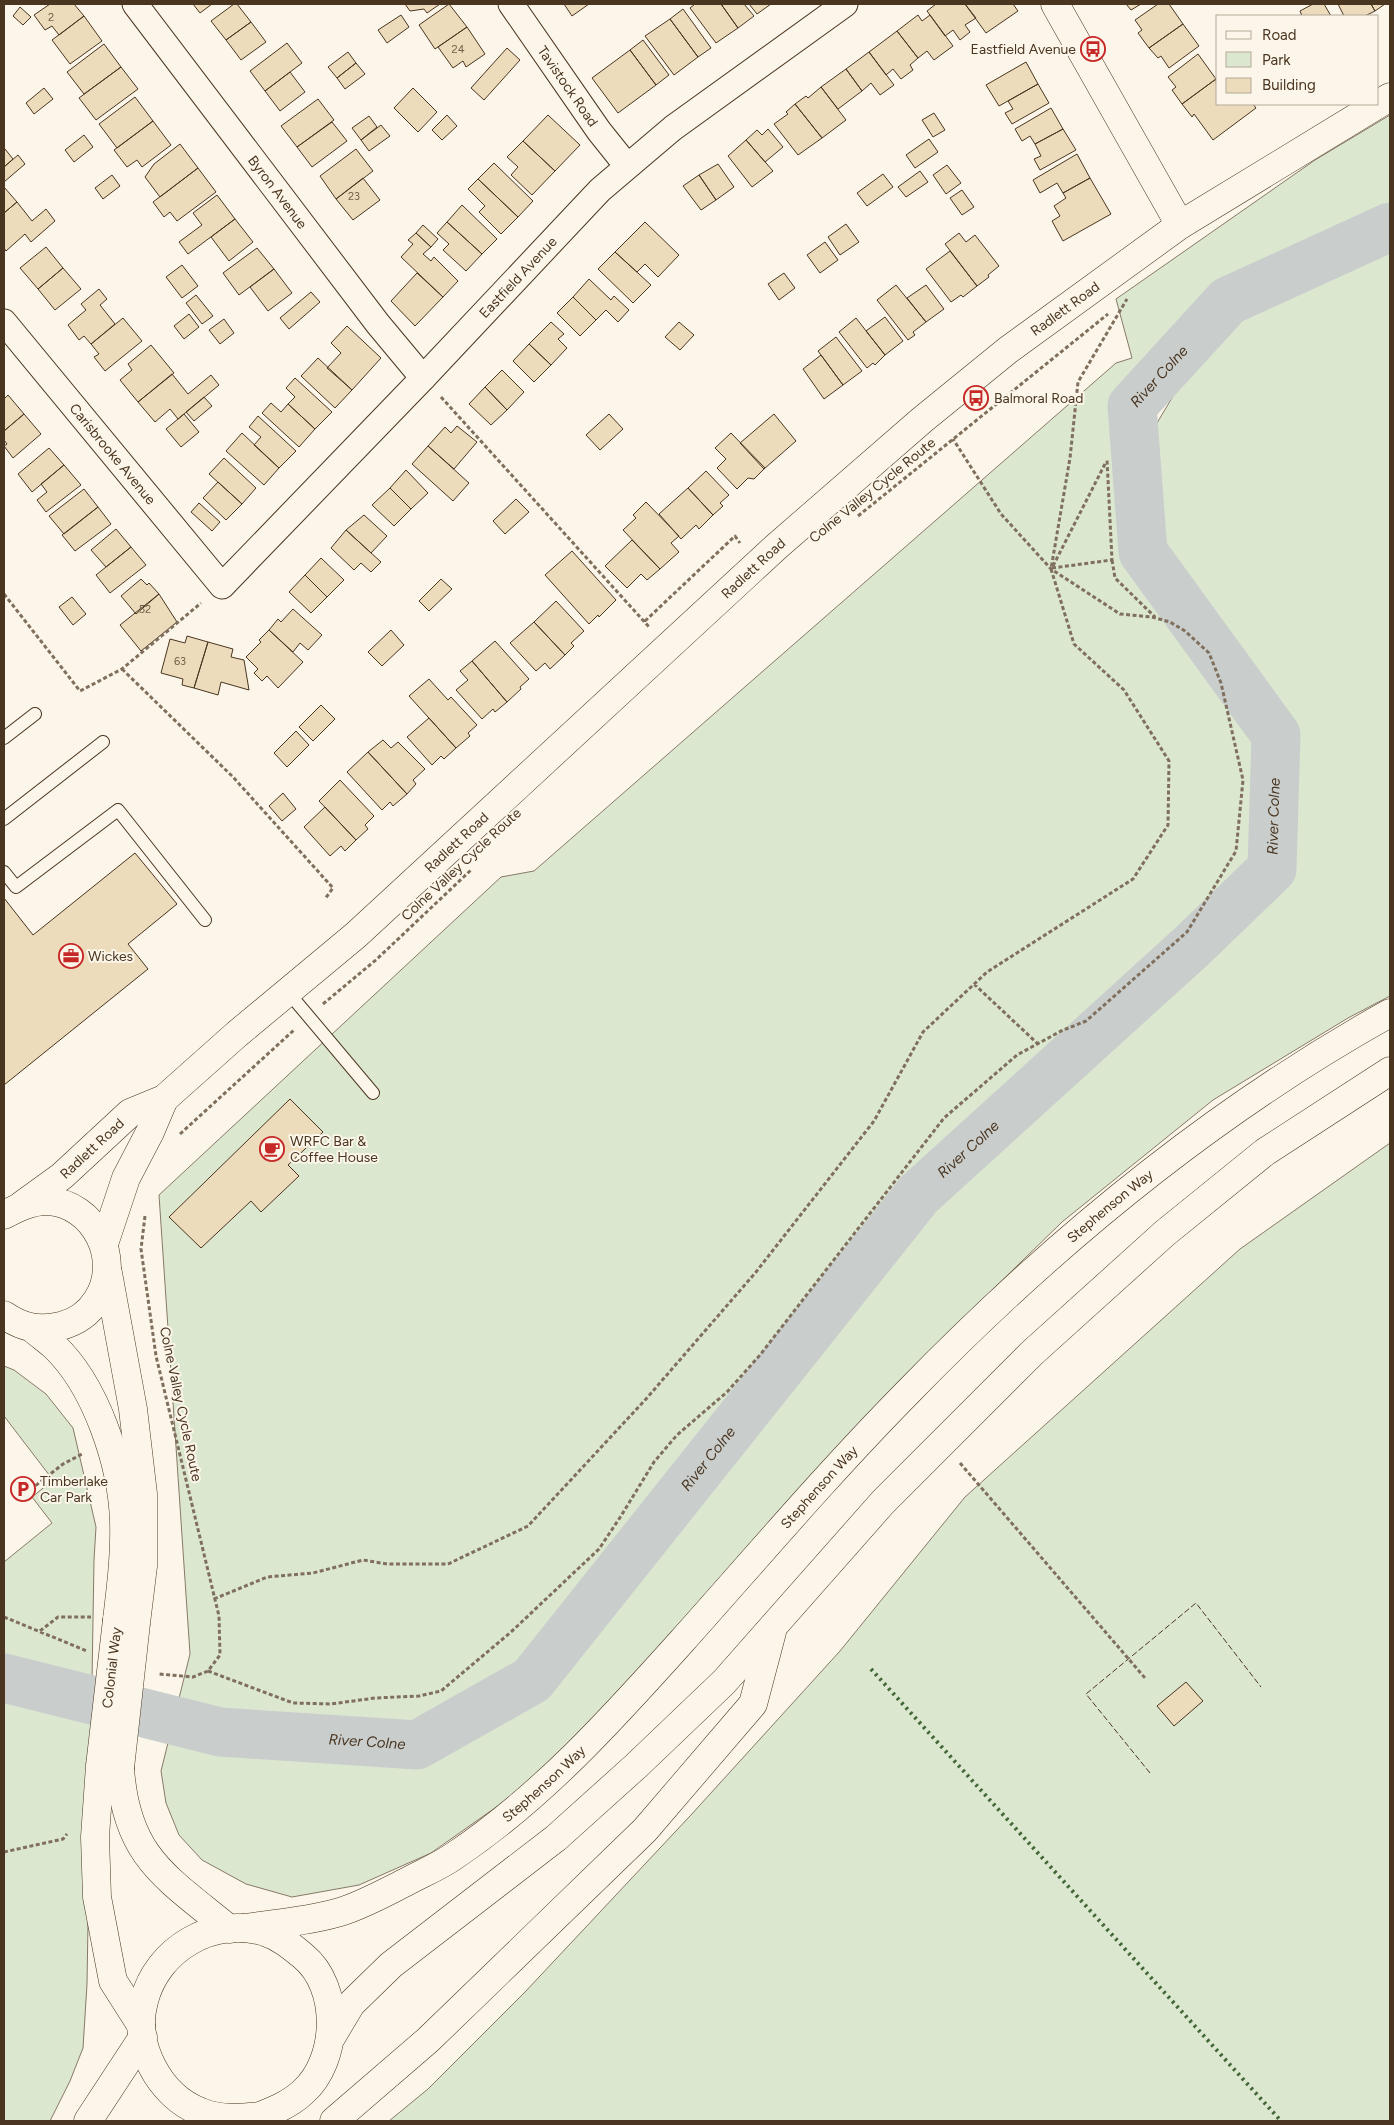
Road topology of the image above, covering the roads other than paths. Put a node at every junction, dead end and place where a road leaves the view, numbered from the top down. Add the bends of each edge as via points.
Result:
1 (135, 4) edge
2 (511, 4) edge
3 (845, 4) edge
4 (1055, 4) edge
5 (1390, 97) edge
6 (1379, 104) edge
7 (1377, 105) edge
8 (627, 166) junction
9 (1180, 225) junction
10 (4, 322) edge
11 (423, 378) junction
12 (222, 586) joint
13 (34, 714) dead end
14 (4, 738) edge
15 (103, 742) dead end
16 (4, 819) edge
17 (4, 872) edge
18 (205, 920) dead end
19 (288, 992) junction
20 (1390, 1013) edge
21 (1390, 1071) edge
22 (373, 1093) dead end
23 (164, 1099) junction
24 (13, 1210) edge
25 (104, 1244) junction
26 (108, 1273) junction
27 (14, 1323) edge
28 (117, 1620) junction
29 (773, 1626) junction
30 (110, 1767) junction
31 (237, 1928) junction
32 (142, 2031) junction
33 (332, 2036) junction
34 (254, 2119) edge
35 (88, 2121) edge
36 (334, 2121) edge

1 - 11 street, Byron Avenue via 378,324
2 - 8 street, Tavistock Road
3 - 8 street, Eastfield Avenue via 673,128
4 - 9 main road
5 - 6 main road, Radlett Road
7 - 9 main road, Radlett Road
8 - 11 street, Eastfield Avenue
9 - 19 main road, Radlett Road via 1008,350 866,467 356,935
10 - 12 street, Carisbrooke Avenue
11 - 12 street, Eastfield Avenue
13 - 14 lane
15 - 16 lane
17 - 18 lane via 16,887 118,810
19 - 22 lane
19 - 23 main road, Radlett Road
20 - 31 main road, Stephenson Way via 1240,1107 1168,1158 1036,1268 907,1392 604,1728 506,1818 451,1858 388,1892 340,1912
21 - 29 main road via 1265,1152 1165,1233 1032,1352 883,1502
23 - 24 main road, Radlett Road via 130,1113 62,1176
23 - 25 main road, Radlett Road via 126,1178
24 - 25 main road via 47,1201 72,1208 92,1223
25 - 26 main road, Colonial Way
26 - 27 main road via 103,1291 90,1310 71,1324 46,1330
26 - 28 main road, Colonial Way via 133,1409 143,1494 143,1566
27 - 28 main road, Colonial Way via 54,1346 88,1393 104,1427 118,1469 124,1521
28 - 30 main road, Colonial Way, bridge
29 - 33 main road via 724,1682 556,1838 391,1965 350,2004
29 - 36 main road via 753,1704 644,1830 428,2040
30 - 31 main road, Colonial Way via 138,1842 148,1858 176,1886
30 - 32 main road, Colonial Way via 95,1837 96,1897 113,1981
31 - 32 main road, Stephenson Way via 199,1935 177,1948 159,1967 144,2000
31 - 33 main road via 264,1932 284,1940 307,1960 322,1980 330,2004
32 - 34 main road via 146,2053 159,2079 178,2099 201,2112 234,2119
32 - 35 main road
33 - 34 main road via 319,2071 305,2090 285,2106

